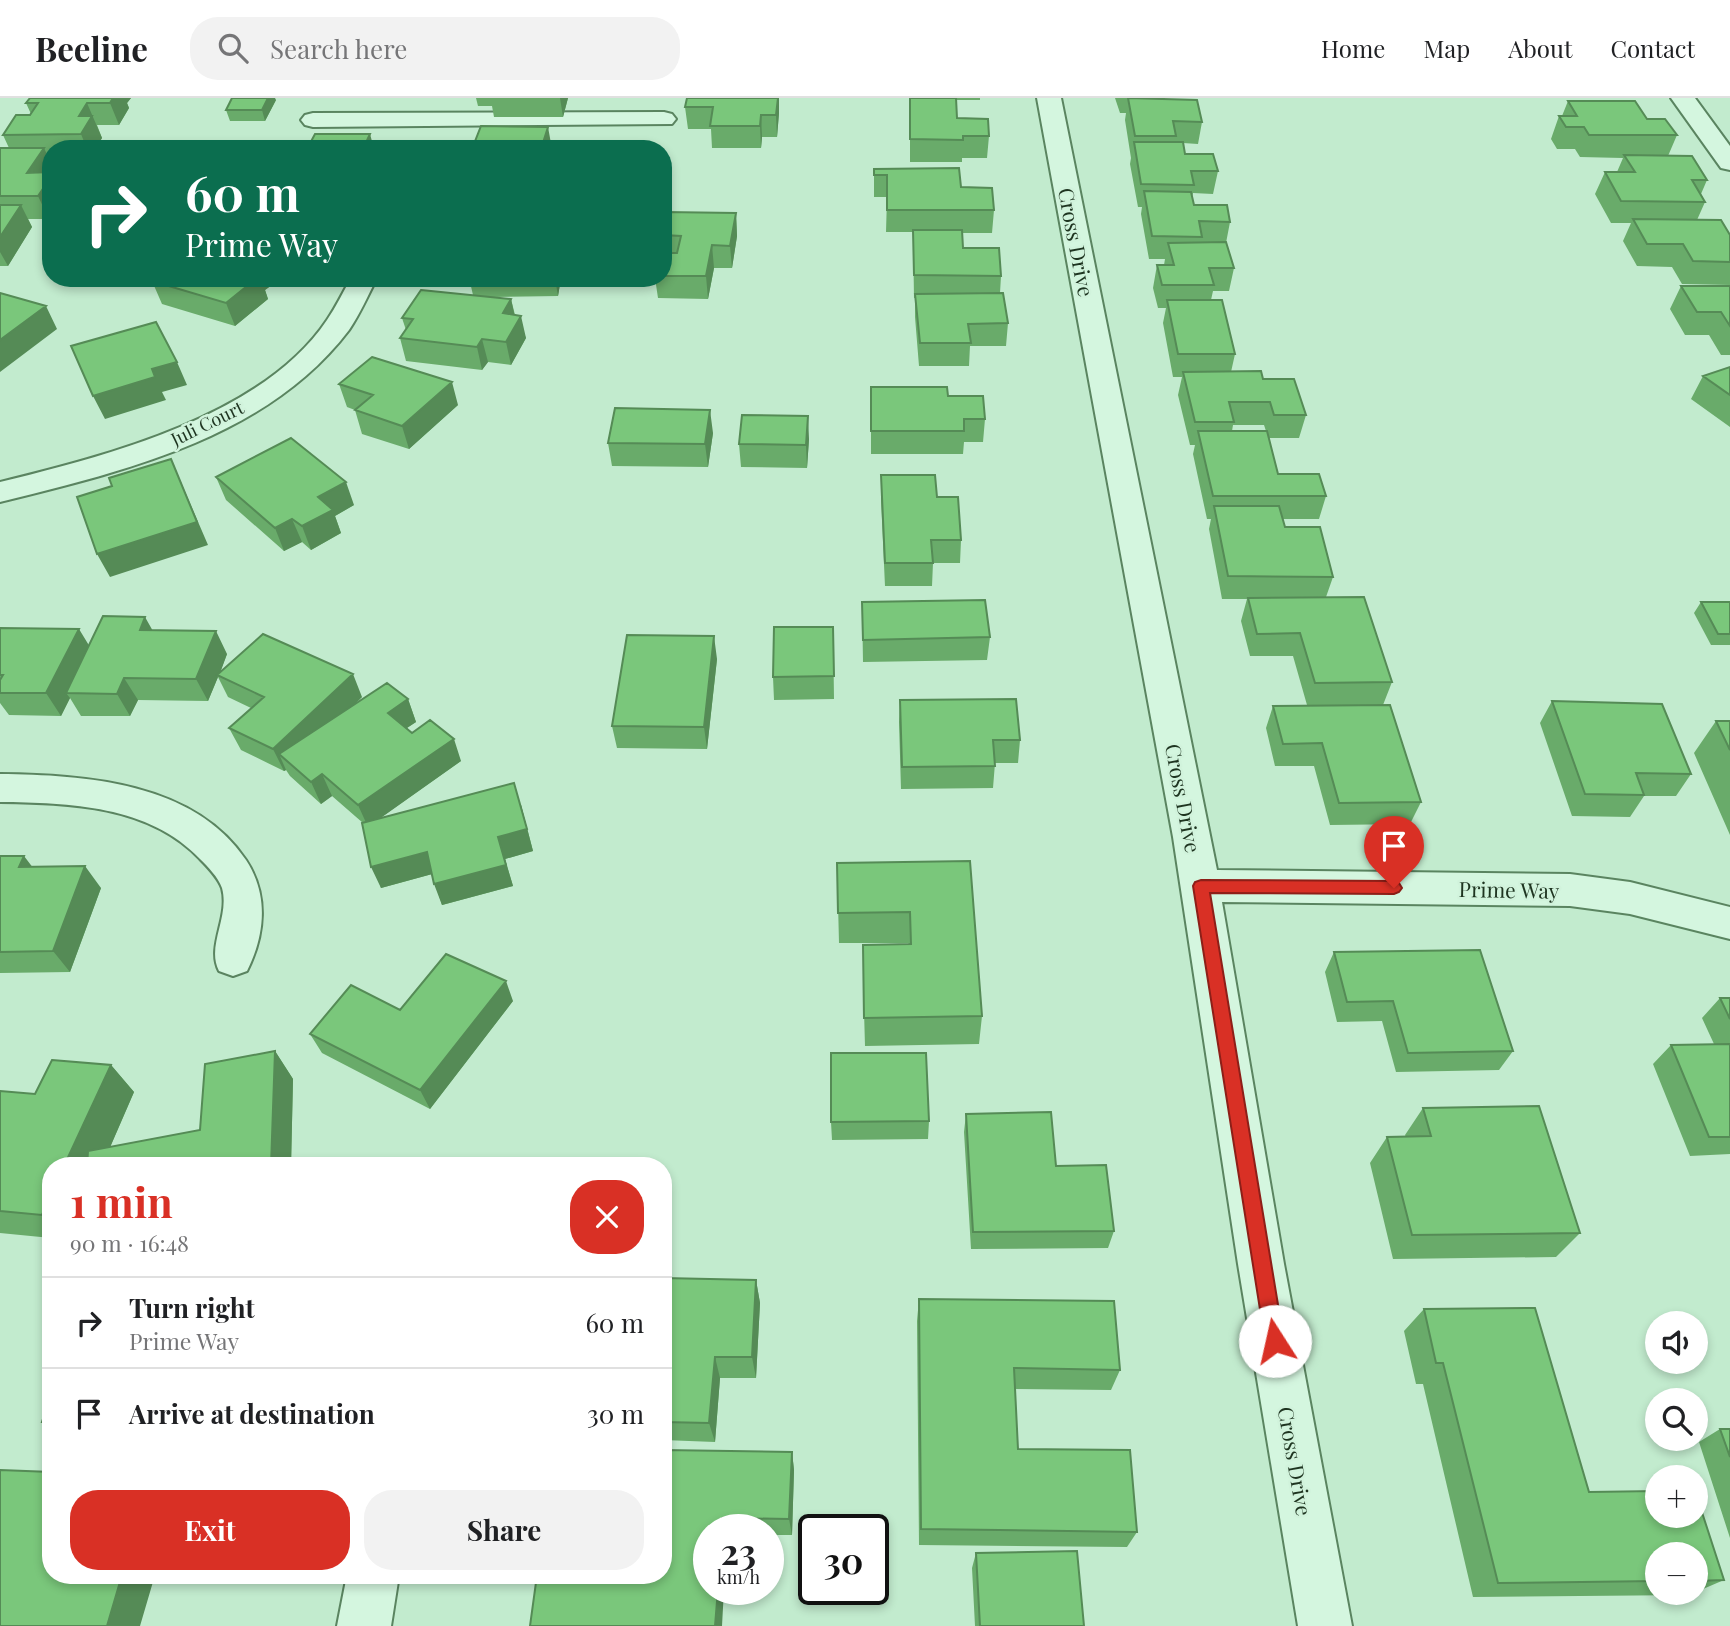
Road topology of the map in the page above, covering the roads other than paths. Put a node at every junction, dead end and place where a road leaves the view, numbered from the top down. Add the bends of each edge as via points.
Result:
1 (1049, 98) edge
2 (1683, 98) edge
3 (664, 118) edge
4 (313, 120) dead end
5 (1730, 163) edge
6 (360, 287) edge
7 (0, 492) edge
8 (0, 788) edge
9 (1201, 886) junction
10 (1730, 923) edge
11 (233, 959) dead end
12 (371, 1584) edge
13 (364, 1626) edge
14 (1325, 1626) edge

1 - 9 street, Cross Drive
2 - 5 street
3 - 4 street
6 - 7 street, Juli Court via 329,337 286,379 252,401 204,428 150,449 87,471
8 - 11 street via 54,788 124,799 183,823 215,848 242,890 243,921
9 - 10 street, Prime Way via 1570,890 1630,898
9 - 14 street, Cross Drive
12 - 13 street

